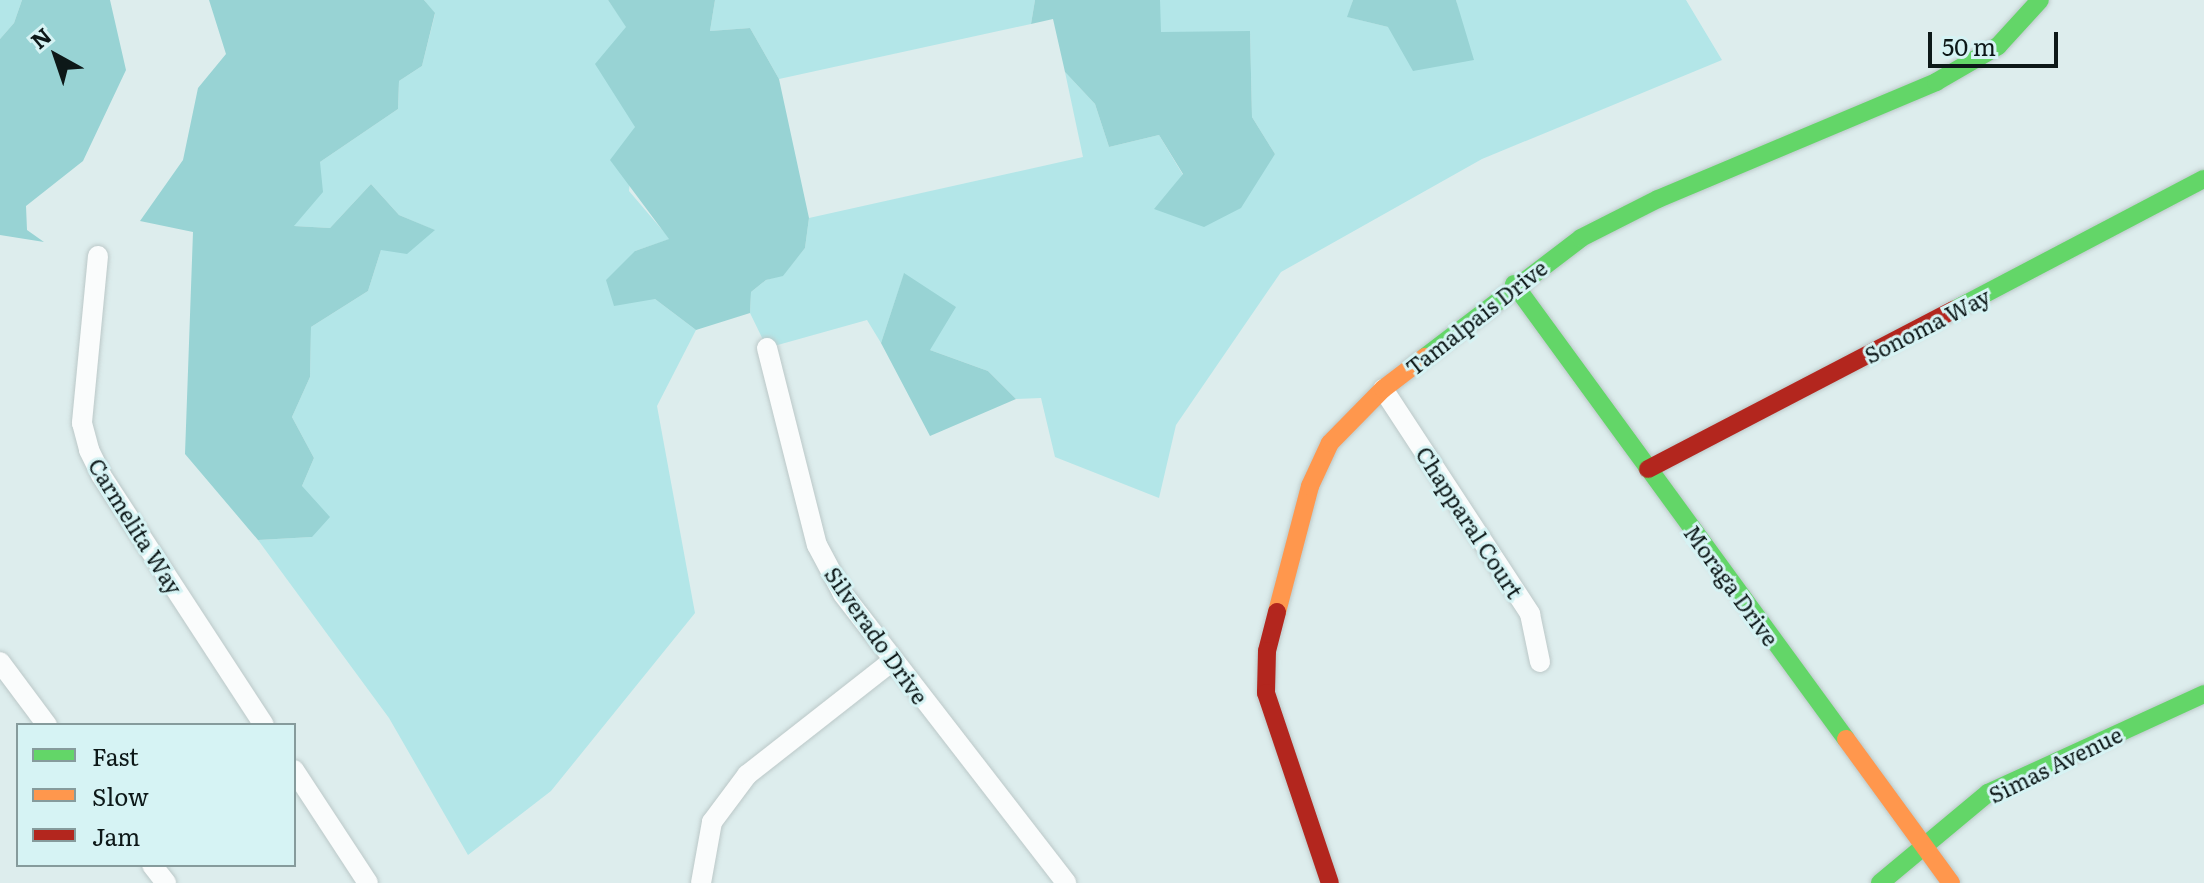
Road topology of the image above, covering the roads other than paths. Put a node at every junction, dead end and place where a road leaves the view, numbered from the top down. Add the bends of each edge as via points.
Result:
1 (2040, 0) edge
2 (2204, 179) edge
3 (98, 256) dead end
4 (1514, 284) junction
5 (767, 348) dead end
6 (1383, 389) junction
7 (1648, 469) junction
8 (0, 662) edge
9 (891, 662) junction
10 (1540, 662) dead end
11 (2204, 694) edge
12 (46, 723) edge
13 (263, 723) edge
14 (296, 773) edge
15 (1922, 849) junction
16 (154, 867) edge
17 (166, 883) edge
18 (368, 883) edge
19 (701, 883) edge
20 (1066, 883) edge
21 (1330, 883) edge
22 (1880, 883) edge
23 (1951, 883) edge

1 - 4 street, Tamalpais Drive via 1998,46 1936,82 1658,199 1581,238
2 - 7 street, Sonoma Way
3 - 13 street, Carmelita Way via 82,423 89,450
4 - 6 street, Tamalpais Drive
4 - 7 street, Moraga Drive
5 - 9 street, Silverado Drive via 817,545 843,594
6 - 10 street, Chapparal Court via 1530,614
6 - 21 street, Tamalpais Drive via 1330,443 1310,486 1267,651 1266,693
7 - 15 street, Moraga Drive
8 - 12 street
9 - 19 street via 747,775 712,822
9 - 20 street, Silverado Drive
11 - 15 street, Simas Avenue via 1988,793
14 - 18 street
15 - 22 street, Simas Avenue
15 - 23 street, Moraga Drive
16 - 17 street

